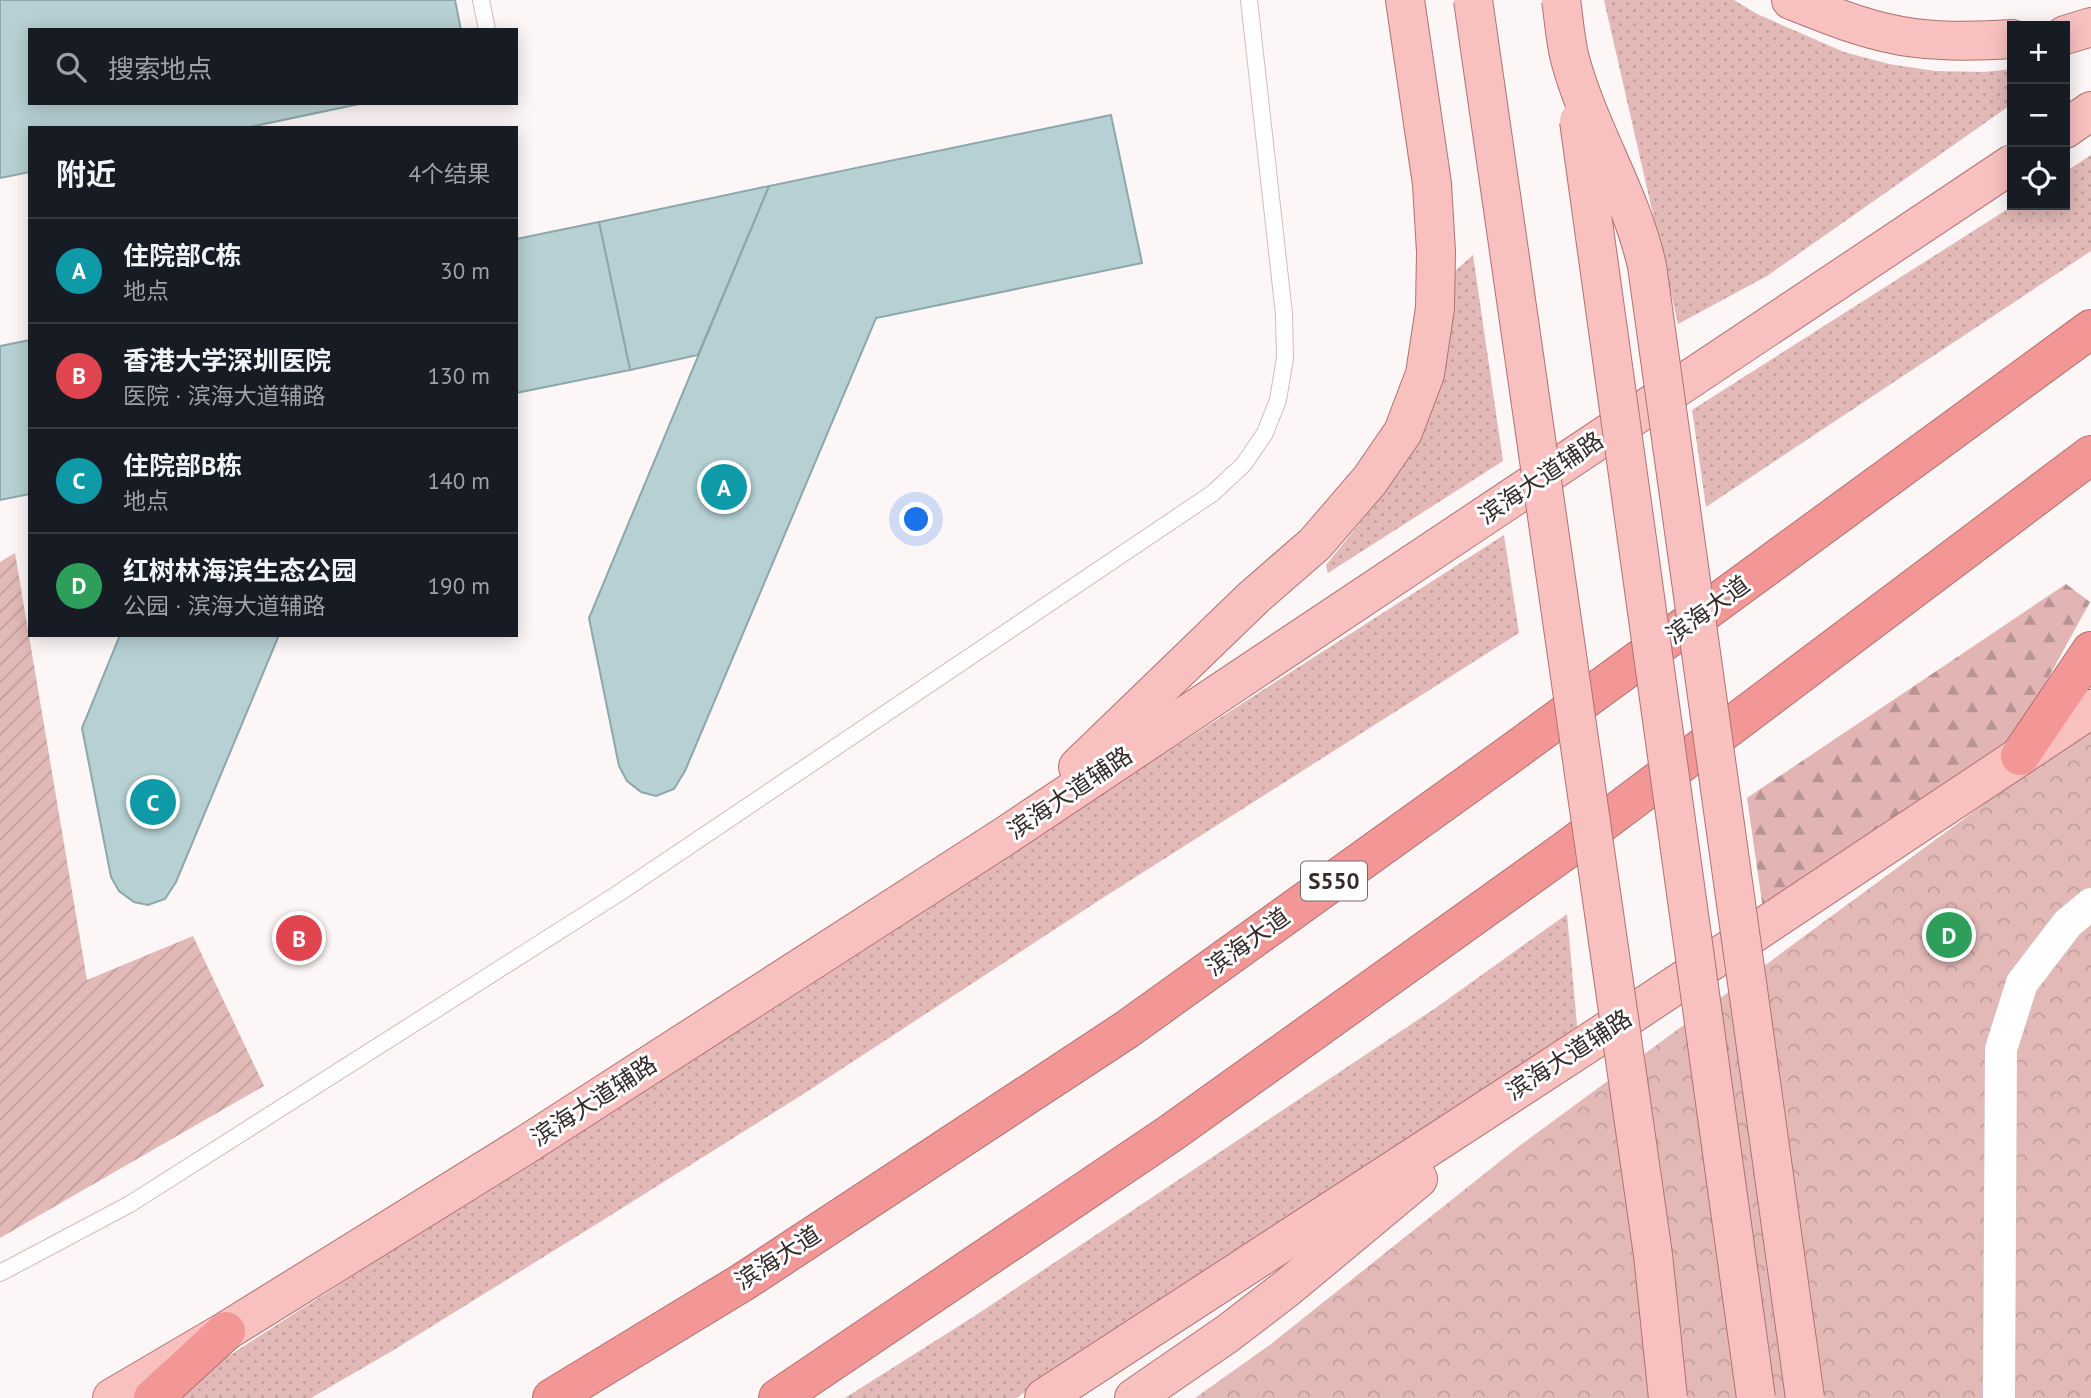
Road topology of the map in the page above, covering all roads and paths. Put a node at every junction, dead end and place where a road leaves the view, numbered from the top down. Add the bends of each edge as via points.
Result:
1 (481, 0) edge
2 (1249, 0) edge
3 (1405, 0) edge
4 (1473, 0) edge
5 (1561, 0) edge
6 (1791, 0) edge
7 (2091, 27) edge
8 (487, 28) edge
9 (2070, 33) edge
10 (2007, 39) edge
11 (1570, 57) junction
12 (2091, 111) edge
13 (2070, 126) edge
14 (2007, 167) edge
15 (2091, 328) edge
16 (2091, 455) edge
17 (2091, 651) edge
18 (2091, 709) edge
19 (2020, 756) junction
20 (1006, 836) junction
21 (2091, 904) edge
22 (1581, 1048) junction
23 (1653, 1255) junction
24 (0, 1273) edge
25 (226, 1331) junction
26 (112, 1398) edge
27 (153, 1398) edge
28 (552, 1398) edge
29 (778, 1398) edge
30 (1044, 1398) edge
31 (1134, 1398) edge
32 (1668, 1398) edge
33 (1681, 1398) edge
34 (1756, 1398) edge
35 (1805, 1398) edge
36 (1999, 1398) edge

1 - 8 lane
2 - 24 lane via 1285,358 1278,400 1265,433 1244,464 1213,493 619,893 130,1203
3 - 20 main road via 1433,184 1436,252 1435,308 1424,373 1403,432 1370,480 1315,544
4 - 23 main road, bridge
5 - 11 main road, bridge
6 - 10 main road via 1846,22 1914,38
7 - 9 main road
11 - 34 main road, bridge
11 - 35 main road, bridge via 1635,222 1647,267
12 - 13 main road
14 - 20 main road, 滨海大道辅路
15 - 28 highway, 滨海大道 / S550 via 1126,1030 743,1282
16 - 29 highway via 1555,858 1171,1133
17 - 19 highway
18 - 19 main road, 滨海大道辅路
19 - 22 main road, 滨海大道辅路
20 - 25 main road, 滨海大道辅路
21 - 36 street via 2068,922 2022,983 2001,1049
22 - 30 main road, 滨海大道辅路
22 - 31 main road via 1287,1288
23 - 32 main road, bridge
23 - 33 main road, bridge
25 - 26 main road, 滨海大道辅路
25 - 27 highway

